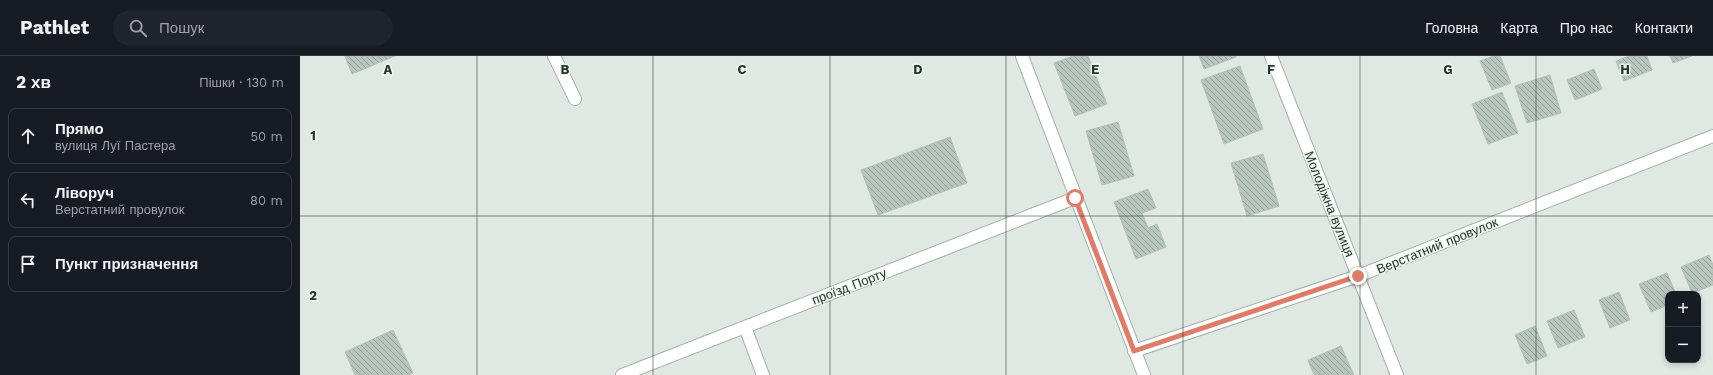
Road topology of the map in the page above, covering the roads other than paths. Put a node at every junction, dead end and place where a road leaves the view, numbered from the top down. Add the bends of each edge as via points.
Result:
1 (554, 56) edge
2 (1022, 56) edge
3 (1271, 56) edge
4 (575, 99) dead end
5 (1713, 136) edge
6 (1075, 198) junction
7 (1358, 276) junction
8 (746, 327) junction
9 (1134, 351) junction
10 (622, 375) edge
11 (763, 375) edge
12 (1144, 375) edge
13 (1397, 375) edge

1 - 4 street
2 - 6 street
3 - 7 street, Молодіжна вулиця
5 - 7 street, Верстатний провулок
6 - 8 street, проїзд Порту
6 - 9 street
7 - 9 street, Верстатний провулок
7 - 13 street, Молодіжна вулиця
8 - 10 street, проїзд Порту
8 - 11 street
9 - 12 street

